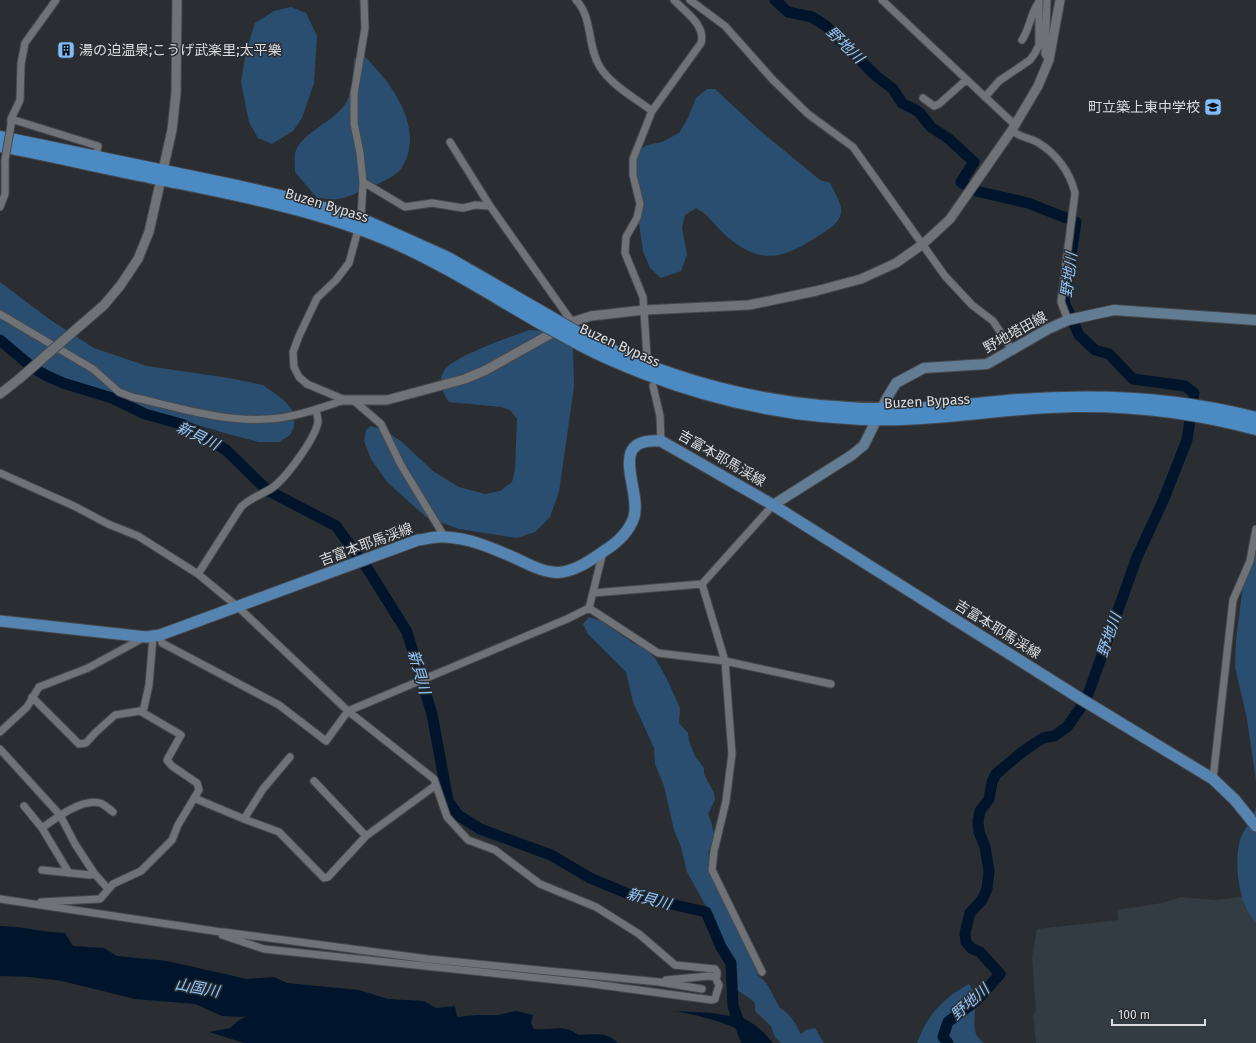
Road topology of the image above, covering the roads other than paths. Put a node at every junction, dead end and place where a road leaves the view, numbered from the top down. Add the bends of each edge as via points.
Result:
1 (56, 0) edge
2 (177, 0) edge
3 (364, 0) edge
4 (576, 0) edge
5 (674, 0) edge
6 (690, 0) edge
7 (882, 0) edge
8 (1047, 0) edge
9 (1060, 0) edge
10 (1039, 1) edge
11 (1022, 40) dead end
12 (1049, 60) junction
13 (966, 80) junction
14 (985, 97) junction
15 (923, 98) dead end
16 (652, 111) junction
17 (11, 122) junction
18 (1014, 127) junction
19 (0, 137) edge
20 (450, 142) dead end
21 (0, 146) edge
22 (96, 156) junction
23 (161, 175) junction
24 (363, 182) junction
25 (490, 206) junction
26 (0, 207) edge
27 (359, 224) junction
28 (923, 244) junction
29 (644, 310) junction
30 (0, 314) edge
31 (1068, 320) junction
32 (1256, 320) edge
33 (572, 322) junction
34 (1013, 351) junction
35 (648, 356) dead end
36 (653, 386) dead end
37 (0, 394) edge
38 (349, 400) junction
39 (316, 410) junction
40 (879, 414) junction
41 (1256, 418) edge
42 (1256, 429) edge
43 (661, 442) junction
44 (0, 473) edge
45 (773, 505) junction
46 (1256, 530) edge
47 (444, 536) junction
48 (603, 552) junction
49 (198, 574) junction
50 (702, 584) junction
51 (593, 593) junction
52 (238, 607) junction
53 (589, 608) junction
54 (0, 621) edge
55 (153, 636) junction
56 (725, 661) junction
57 (831, 684) dead end
58 (32, 697) junction
59 (348, 711) junction
60 (143, 712) junction
61 (0, 732) edge
62 (0, 749) edge
63 (290, 757) dead end
64 (1213, 779) junction
65 (314, 781) dead end
66 (436, 785) junction
67 (194, 798) junction
68 (24, 806) dead end
69 (113, 812) dead end
70 (60, 815) junction
71 (244, 819) junction
72 (1256, 826) edge
73 (42, 828) junction
74 (366, 836) junction
75 (42, 870) dead end
76 (94, 872) junction
77 (69, 873) junction
78 (108, 889) junction
79 (0, 899) edge
80 (38, 905) junction
81 (221, 932) junction
82 (762, 972) dead end
83 (715, 977) junction
84 (659, 982) junction
85 (702, 989) dead end

1 - 17 street via 26,43 21,64 20,100
2 - 23 street via 176,93 172,130
3 - 24 street via 365,28 354,94 354,123
4 - 16 street via 583,10 599,67 608,78
5 - 16 street via 701,28 703,36 701,44
6 - 28 street via 724,26 808,114 853,147
7 - 13 street
8 - 12 street via 1045,54
9 - 12 street
10 - 11 street
10 - 14 street via 1039,45 1035,53 1030,60 999,81
12 - 18 street via 1038,86
13 - 14 street
13 - 15 street via 939,104 934,106
14 - 18 street
16 - 29 street via 634,159 640,204 637,218 626,237 624,253 643,297
17 - 22 street via 98,146
17 - 26 street, bridge via 5,160 5,194
18 - 28 street via 950,218
18 - 31 street via 1018,136 1036,141 1052,151 1061,162 1075,193 1061,302
19 - 22 highway, Buzen Bypass
20 - 25 street
21 - 23 highway, Buzen Bypass
22 - 23 highway, Buzen Bypass
23 - 27 highway, Buzen Bypass
23 - 37 street, bridge via 148,232 138,259 104,304
24 - 25 street via 405,207 432,203 463,208 475,205
24 - 27 street
25 - 33 street
27 - 38 street via 348,263 336,280 317,298 293,352 294,367 299,377 307,384
27 - 40 highway, Buzen Bypass, bridge via 581,340 596,353 672,384 718,398 796,413 825,417
28 - 29 street via 896,263 861,279 816,291 749,305
28 - 34 street via 945,276 972,305 993,321
29 - 33 street via 609,313
29 - 35 street
30 - 39 street via 93,370 119,392 132,397 240,420 269,420
31 - 32 main road, 野地塔田線 via 1114,310
31 - 34 main road, 野地塔田線
33 - 38 street via 486,370 464,379 387,400
34 - 40 main road, 野地塔田線 via 988,364 924,368 896,383
36 - 43 street via 660,416
38 - 39 street
38 - 47 street via 381,424 401,465
39 - 49 street via 318,424 304,451 273,487 249,499 241,507
40 - 41 highway, Buzen Bypass via 1020,400 1106,397 1186,404
40 - 42 highway, Buzen Bypass via 968,415 1072,406 1106,406 1184,413
40 - 45 main road, 野地塔田線 via 864,445
43 - 45 main road, 吉富本耶馬渓線
43 - 48 main road, 吉富本耶馬渓線 via 651,441 632,451 628,462 635,500 634,516 630,528
44 - 49 street via 138,536
45 - 50 street
45 - 64 main road, 吉富本耶馬渓線
46 - 64 street via 1250,560 1233,600
47 - 48 main road, 吉富本耶馬渓線 via 482,543 552,573 578,567
47 - 52 main road, 吉富本耶馬渓線 via 418,540
48 - 51 street
49 - 52 street
50 - 51 street
50 - 56 street
51 - 53 street
52 - 55 main road, 吉富本耶馬渓線
52 - 59 street
53 - 56 street via 658,653
53 - 59 street
54 - 55 main road, 吉富本耶馬渓線
55 - 58 street via 88,668 39,687
55 - 59 street via 279,705 326,741
55 - 60 street via 149,685
56 - 57 street
56 - 82 street via 732,754 726,801 712,870
58 - 60 street via 78,744 86,743 94,732 115,715
58 - 61 street via 27,707
59 - 66 street via 434,779
60 - 67 street via 181,735 167,760 197,783 199,790
62 - 70 street
63 - 71 street via 263,789
64 - 72 main road, 吉富本耶馬渓線 via 1235,800
65 - 74 street
66 - 74 street
66 - 83 street via 446,817 468,840 495,850 540,884 596,907 639,934 675,965 710,968 717,972 718,976
67 - 71 street
67 - 78 street via 172,840 141,871
68 - 73 street
69 - 70 street via 100,803 90,803
70 - 73 street
70 - 76 street
71 - 74 street via 279,832 324,878 328,877
73 - 77 street
75 - 77 street
76 - 77 street via 90,875
76 - 78 street
78 - 80 street via 100,899 40,902
79 - 80 street
80 - 81 street
81 - 83 street via 222,935 264,949 586,983 712,1000 715,999 719,985
81 - 84 street via 428,959
83 - 84 street
84 - 85 street

